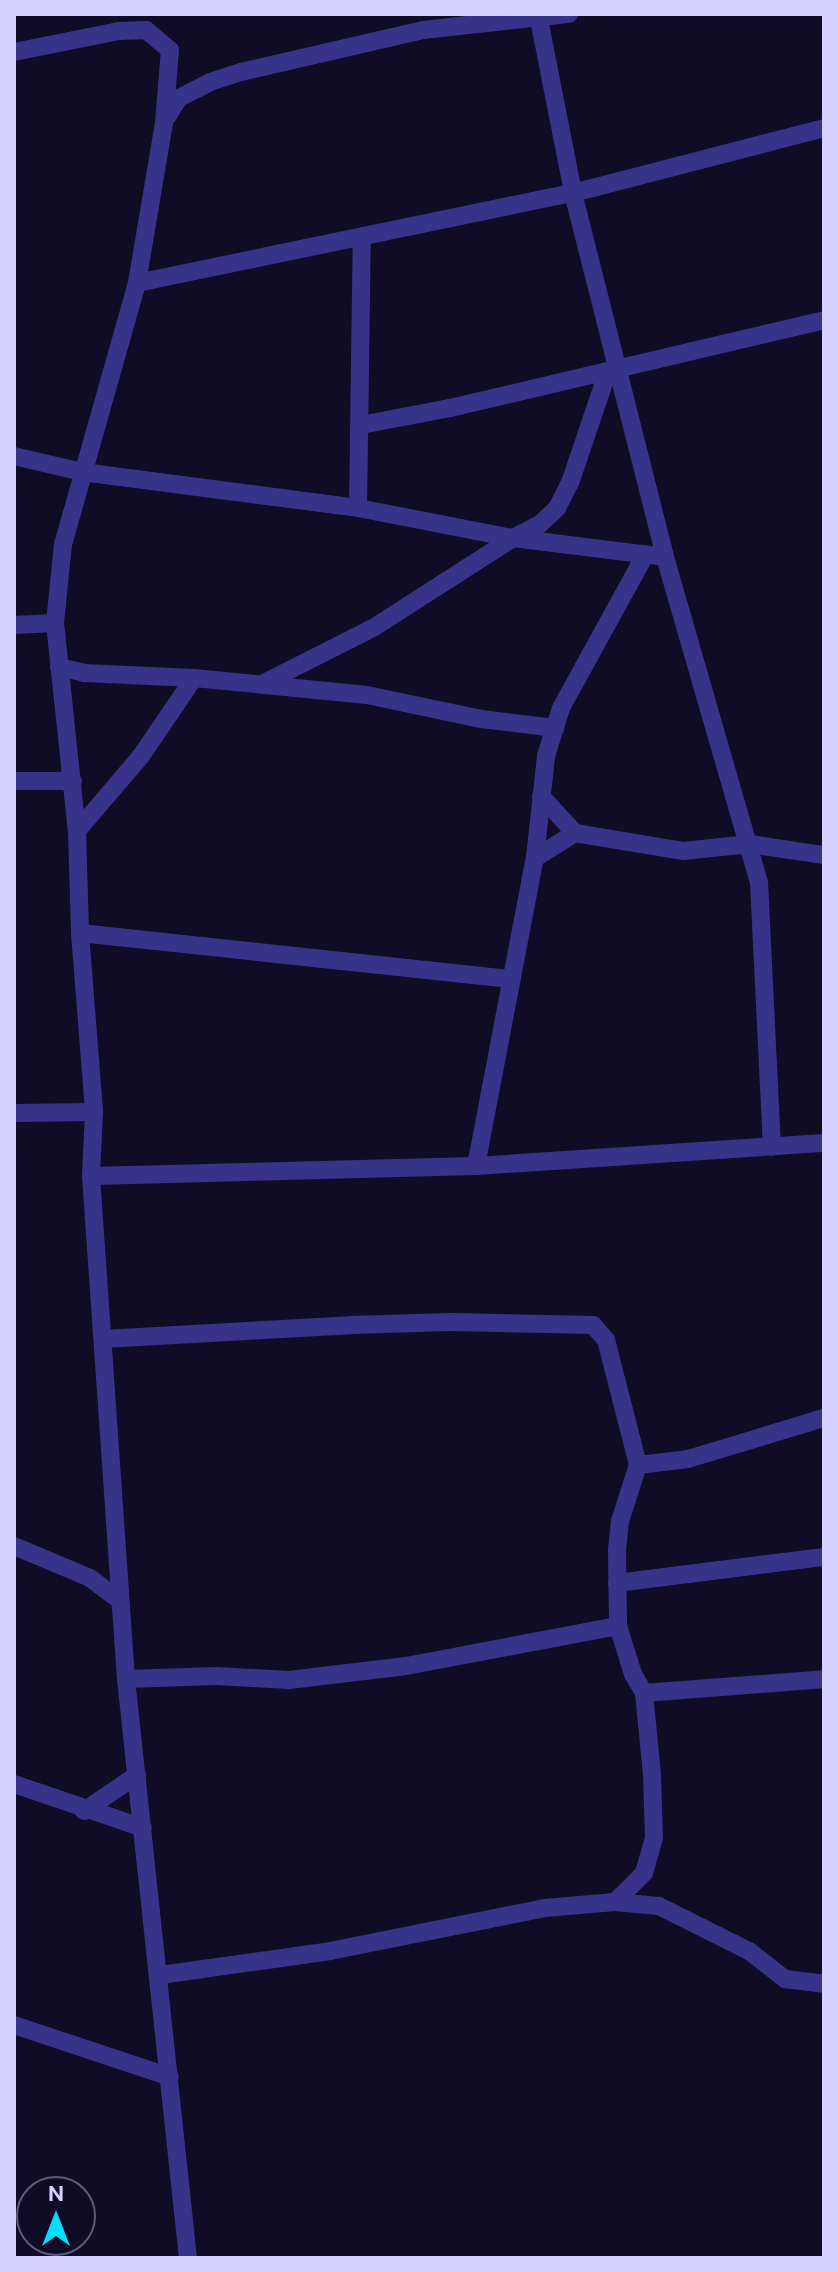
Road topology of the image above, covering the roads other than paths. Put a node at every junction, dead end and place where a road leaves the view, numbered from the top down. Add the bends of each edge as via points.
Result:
1 (569, 14) edge
2 (539, 17) edge
3 (14, 52) edge
4 (169, 71) junction
5 (210, 82) junction
6 (164, 123) junction
7 (824, 128) edge
8 (573, 193) junction
9 (362, 237) junction
10 (137, 283) junction
11 (824, 320) edge
12 (612, 370) junction
13 (361, 425) junction
14 (14, 456) edge
15 (82, 472) junction
16 (358, 508) junction
17 (513, 538) junction
18 (645, 555) junction
19 (665, 557) junction
20 (55, 623) junction
21 (14, 625) edge
22 (59, 667) junction
23 (194, 678) junction
24 (262, 684) junction
25 (555, 728) junction
26 (14, 781) edge
27 (73, 781) junction
28 (541, 796) junction
29 (77, 831) junction
30 (575, 833) junction
31 (750, 844) junction
32 (824, 855) edge
33 (535, 858) junction
34 (80, 933) junction
35 (512, 979) junction
36 (94, 1112) junction
37 (14, 1113) edge
38 (824, 1143) edge
39 (772, 1147) junction
40 (476, 1166) junction
41 (91, 1176) junction
42 (103, 1339) junction
43 (824, 1418) edge
44 (638, 1465) junction
45 (14, 1546) edge
46 (824, 1557) edge
47 (118, 1560) junction
48 (90, 1578) junction
49 (617, 1583) junction
50 (120, 1601) junction
51 (618, 1626) junction
52 (126, 1679) junction
53 (824, 1679) edge
54 (644, 1693) junction
55 (137, 1775) junction
56 (14, 1784) edge
57 (84, 1811) junction
58 (143, 1828) junction
59 (615, 1902) junction
60 (160, 1975) junction
61 (824, 1984) edge
62 (14, 2025) edge
63 (170, 2077) junction
64 (188, 2258) edge

1 - 2 street
2 - 5 street via 423,30
2 - 8 street
3 - 4 street via 146,30 170,50
4 - 5 street
4 - 6 street
5 - 6 street via 179,98
6 - 10 street
7 - 8 street
8 - 9 street
8 - 12 street
9 - 10 street
9 - 13 street
10 - 15 street
11 - 12 street
12 - 13 street
12 - 17 street via 557,508
12 - 19 street
13 - 16 street
14 - 15 street
15 - 16 street
15 - 20 street via 63,544
16 - 17 street
17 - 18 street
17 - 24 street via 373,628
18 - 19 street
18 - 25 street via 578,675
19 - 31 street
20 - 21 street
20 - 22 street
22 - 23 street
22 - 27 street
23 - 24 street
23 - 29 street via 141,756
24 - 25 street via 367,695
25 - 28 street
26 - 27 street
27 - 29 street
28 - 30 street
28 - 33 street
29 - 34 street
30 - 31 street via 683,851
30 - 33 street
31 - 32 street
31 - 39 street via 759,882
33 - 35 street
34 - 35 street
34 - 36 street
35 - 40 street
36 - 37 street
36 - 41 street
38 - 39 street
39 - 40 street
40 - 41 street
41 - 42 street
42 - 44 street via 450,1322 593,1325 606,1340
42 - 47 street
43 - 44 street via 688,1459
44 - 49 street via 620,1521
45 - 48 street
46 - 49 street
47 - 48 street
47 - 50 street
48 - 50 street
49 - 51 street
50 - 52 street
51 - 52 street via 406,1666 289,1680
51 - 54 street
52 - 55 street
53 - 54 street
54 - 59 street via 654,1838 644,1873
55 - 57 street
55 - 58 street
56 - 57 street
57 - 58 street
58 - 60 street
59 - 60 street via 545,1908 330,1951
59 - 61 street via 659,1906 749,1951 785,1979
60 - 63 street
62 - 63 street
63 - 64 street

